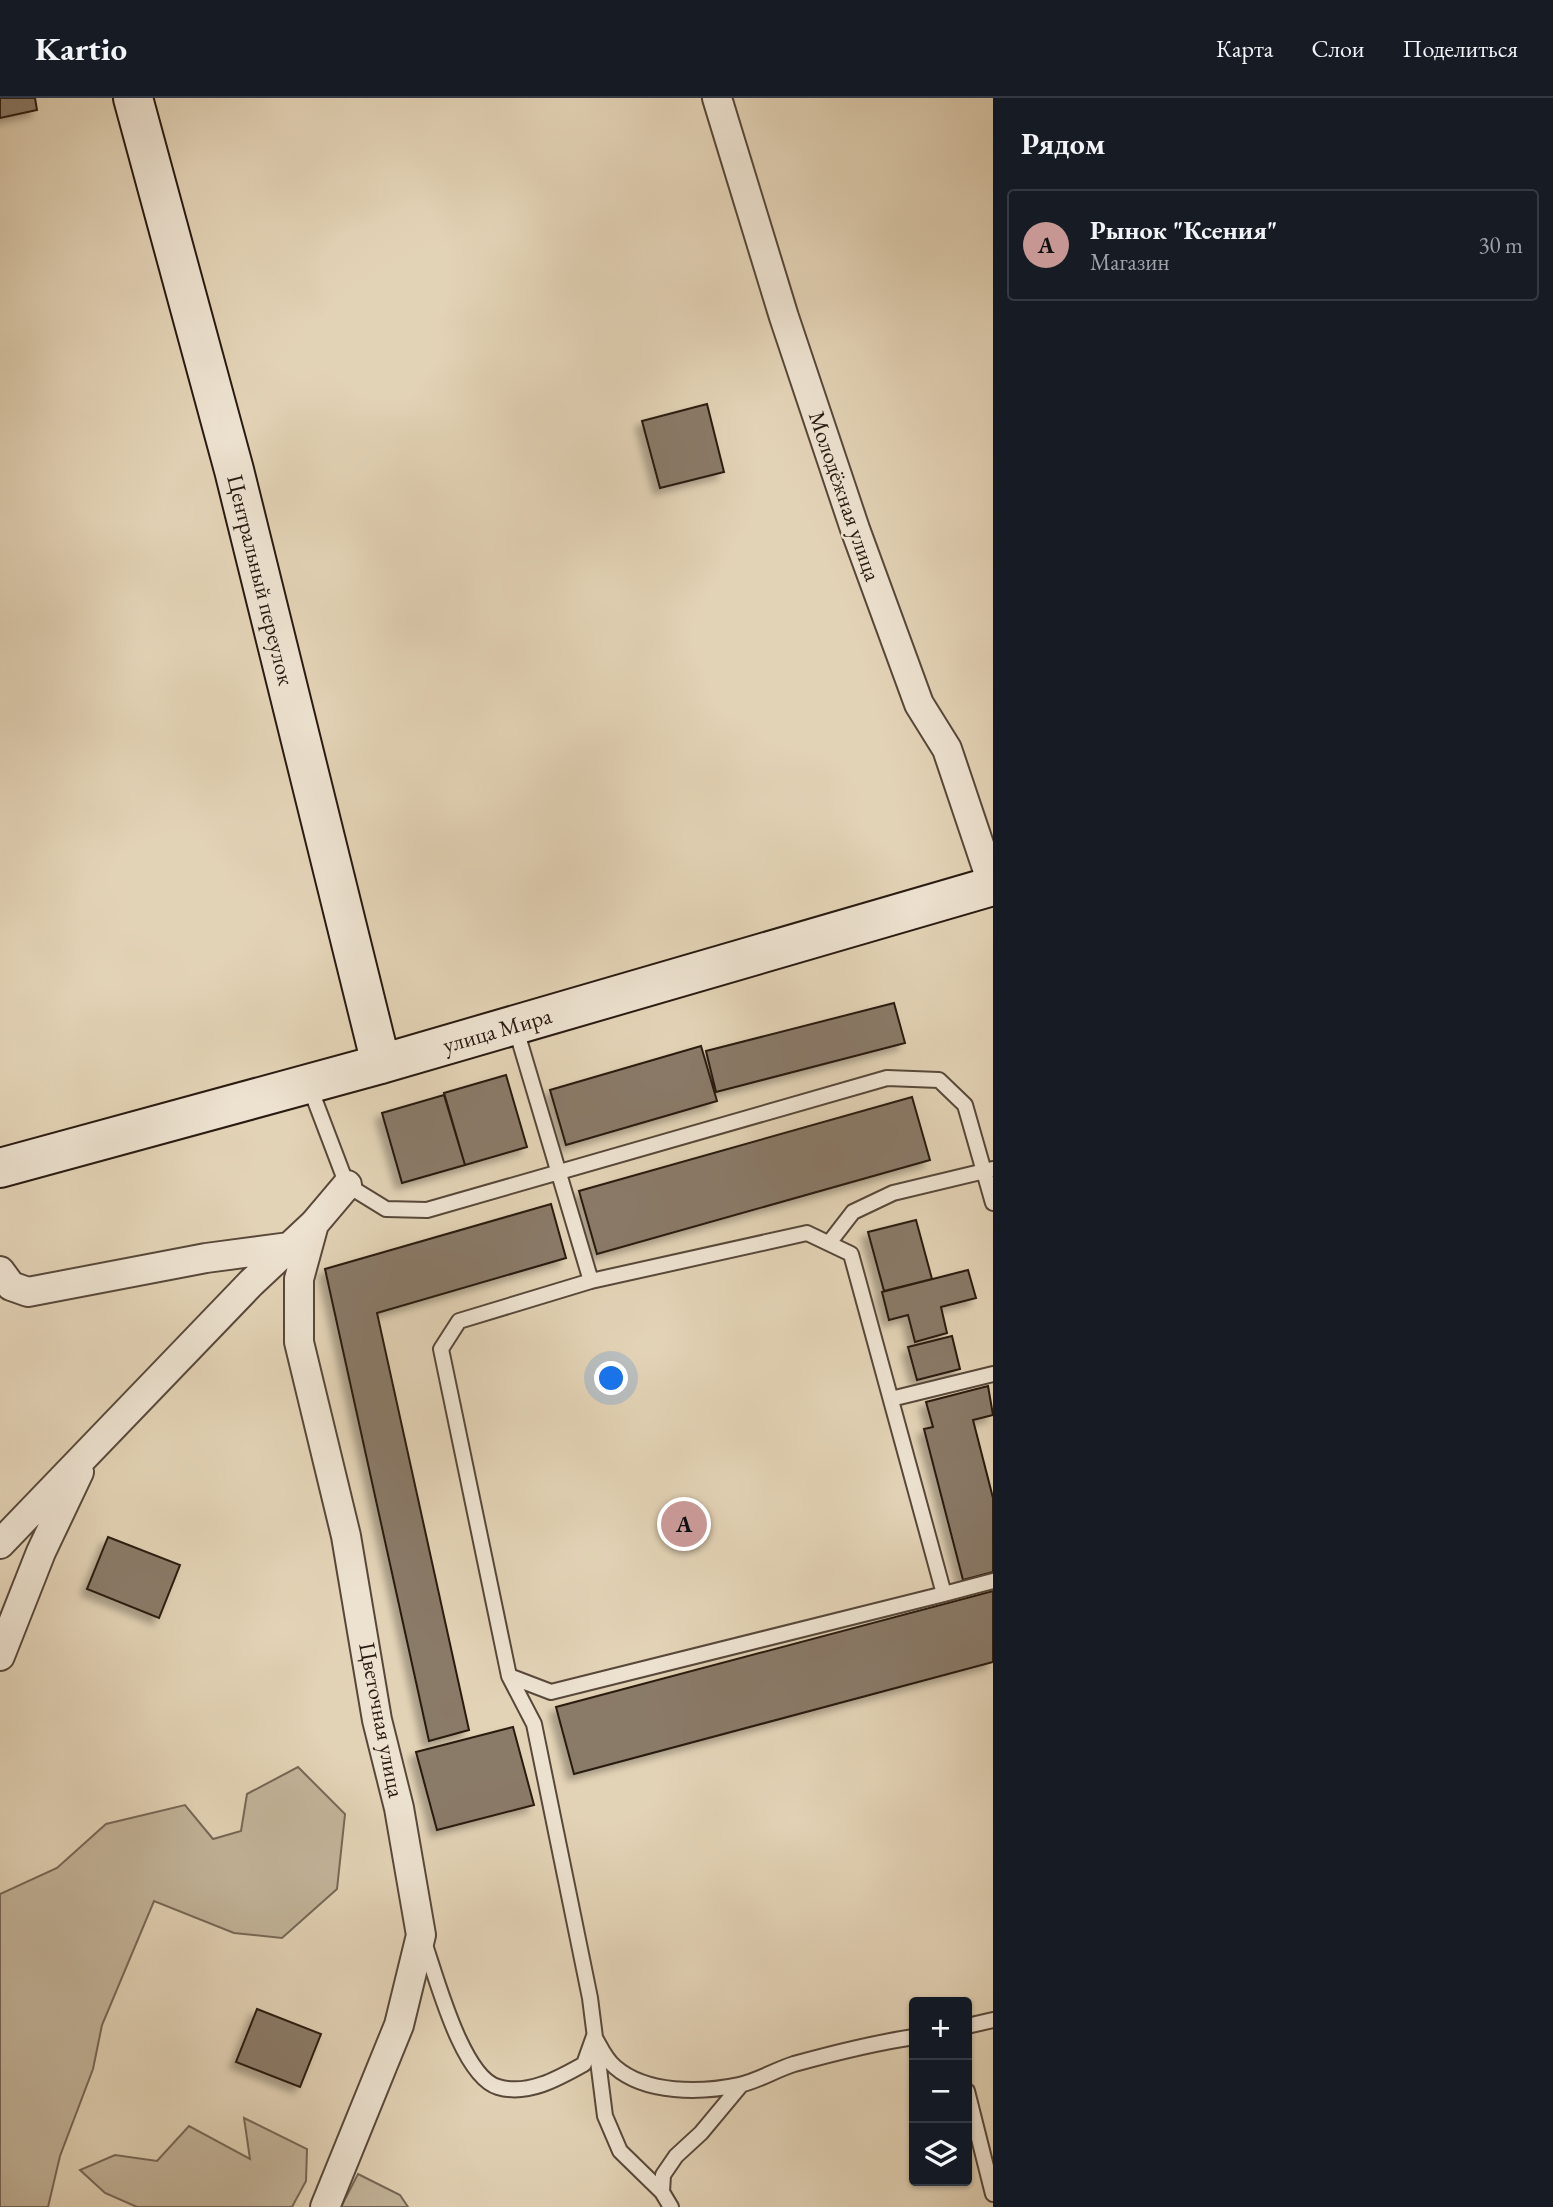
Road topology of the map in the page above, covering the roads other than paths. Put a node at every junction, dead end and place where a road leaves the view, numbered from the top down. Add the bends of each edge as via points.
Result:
1 (133, 98) edge
2 (717, 98) edge
3 (993, 886) edge
4 (514, 1025) junction
5 (381, 1063) junction
6 (309, 1084) junction
7 (0, 1168) edge
8 (989, 1170) edge
9 (559, 1172) junction
10 (347, 1185) junction
11 (993, 1203) edge
12 (314, 1224) junction
13 (829, 1243) junction
14 (289, 1247) junction
15 (0, 1271) edge
16 (591, 1281) junction
17 (993, 1374) edge
18 (891, 1399) junction
19 (89, 1451) junction
20 (0, 1544) edge
21 (993, 1581) edge
22 (944, 1594) junction
23 (0, 1656) edge
24 (509, 1676) junction
25 (421, 1935) junction
26 (993, 2020) edge
27 (972, 2025) edge
28 (594, 2036) junction
29 (909, 2038) edge
30 (741, 2085) junction
31 (972, 2111) edge
32 (662, 2192) junction
33 (993, 2194) edge
34 (325, 2207) edge
35 (671, 2207) edge

1 - 5 main road, Центральный переулок via 234,470
2 - 3 street, Молодёжная улица via 855,529 919,705 947,748
3 - 4 main road, улица Мира
4 - 5 main road, улица Мира
4 - 9 lane
5 - 6 main road, улица Мира
6 - 7 main road, улица Мира
6 - 10 lane
8 - 9 lane via 965,1105 939,1080 887,1078
8 - 11 lane
8 - 13 lane via 893,1193 853,1212
9 - 10 lane via 426,1210 386,1209
9 - 16 lane
10 - 12 street
12 - 14 street
12 - 25 street, Цветочная улица via 299,1279 299,1342 346,1536 377,1720 399,1808
13 - 16 lane via 807,1233
13 - 18 lane via 851,1254
14 - 15 street via 29,1292 11,1286
14 - 19 street
16 - 24 lane via 459,1321 442,1349
17 - 18 lane
18 - 22 lane
19 - 20 street
19 - 23 street via 41,1552
21 - 22 lane
22 - 24 lane via 551,1692
24 - 28 lane via 534,1724
25 - 28 lane via 461,2044 476,2073 497,2087 526,2088 552,2082 584,2064
25 - 34 street, Цветочная улица via 399,2025
26 - 27 lane
28 - 30 lane via 615,2067 636,2080 699,2091
28 - 32 lane via 605,2116 620,2151
29 - 30 lane via 787,2066
30 - 32 lane via 676,2155 663,2175
31 - 33 lane
32 - 35 lane

